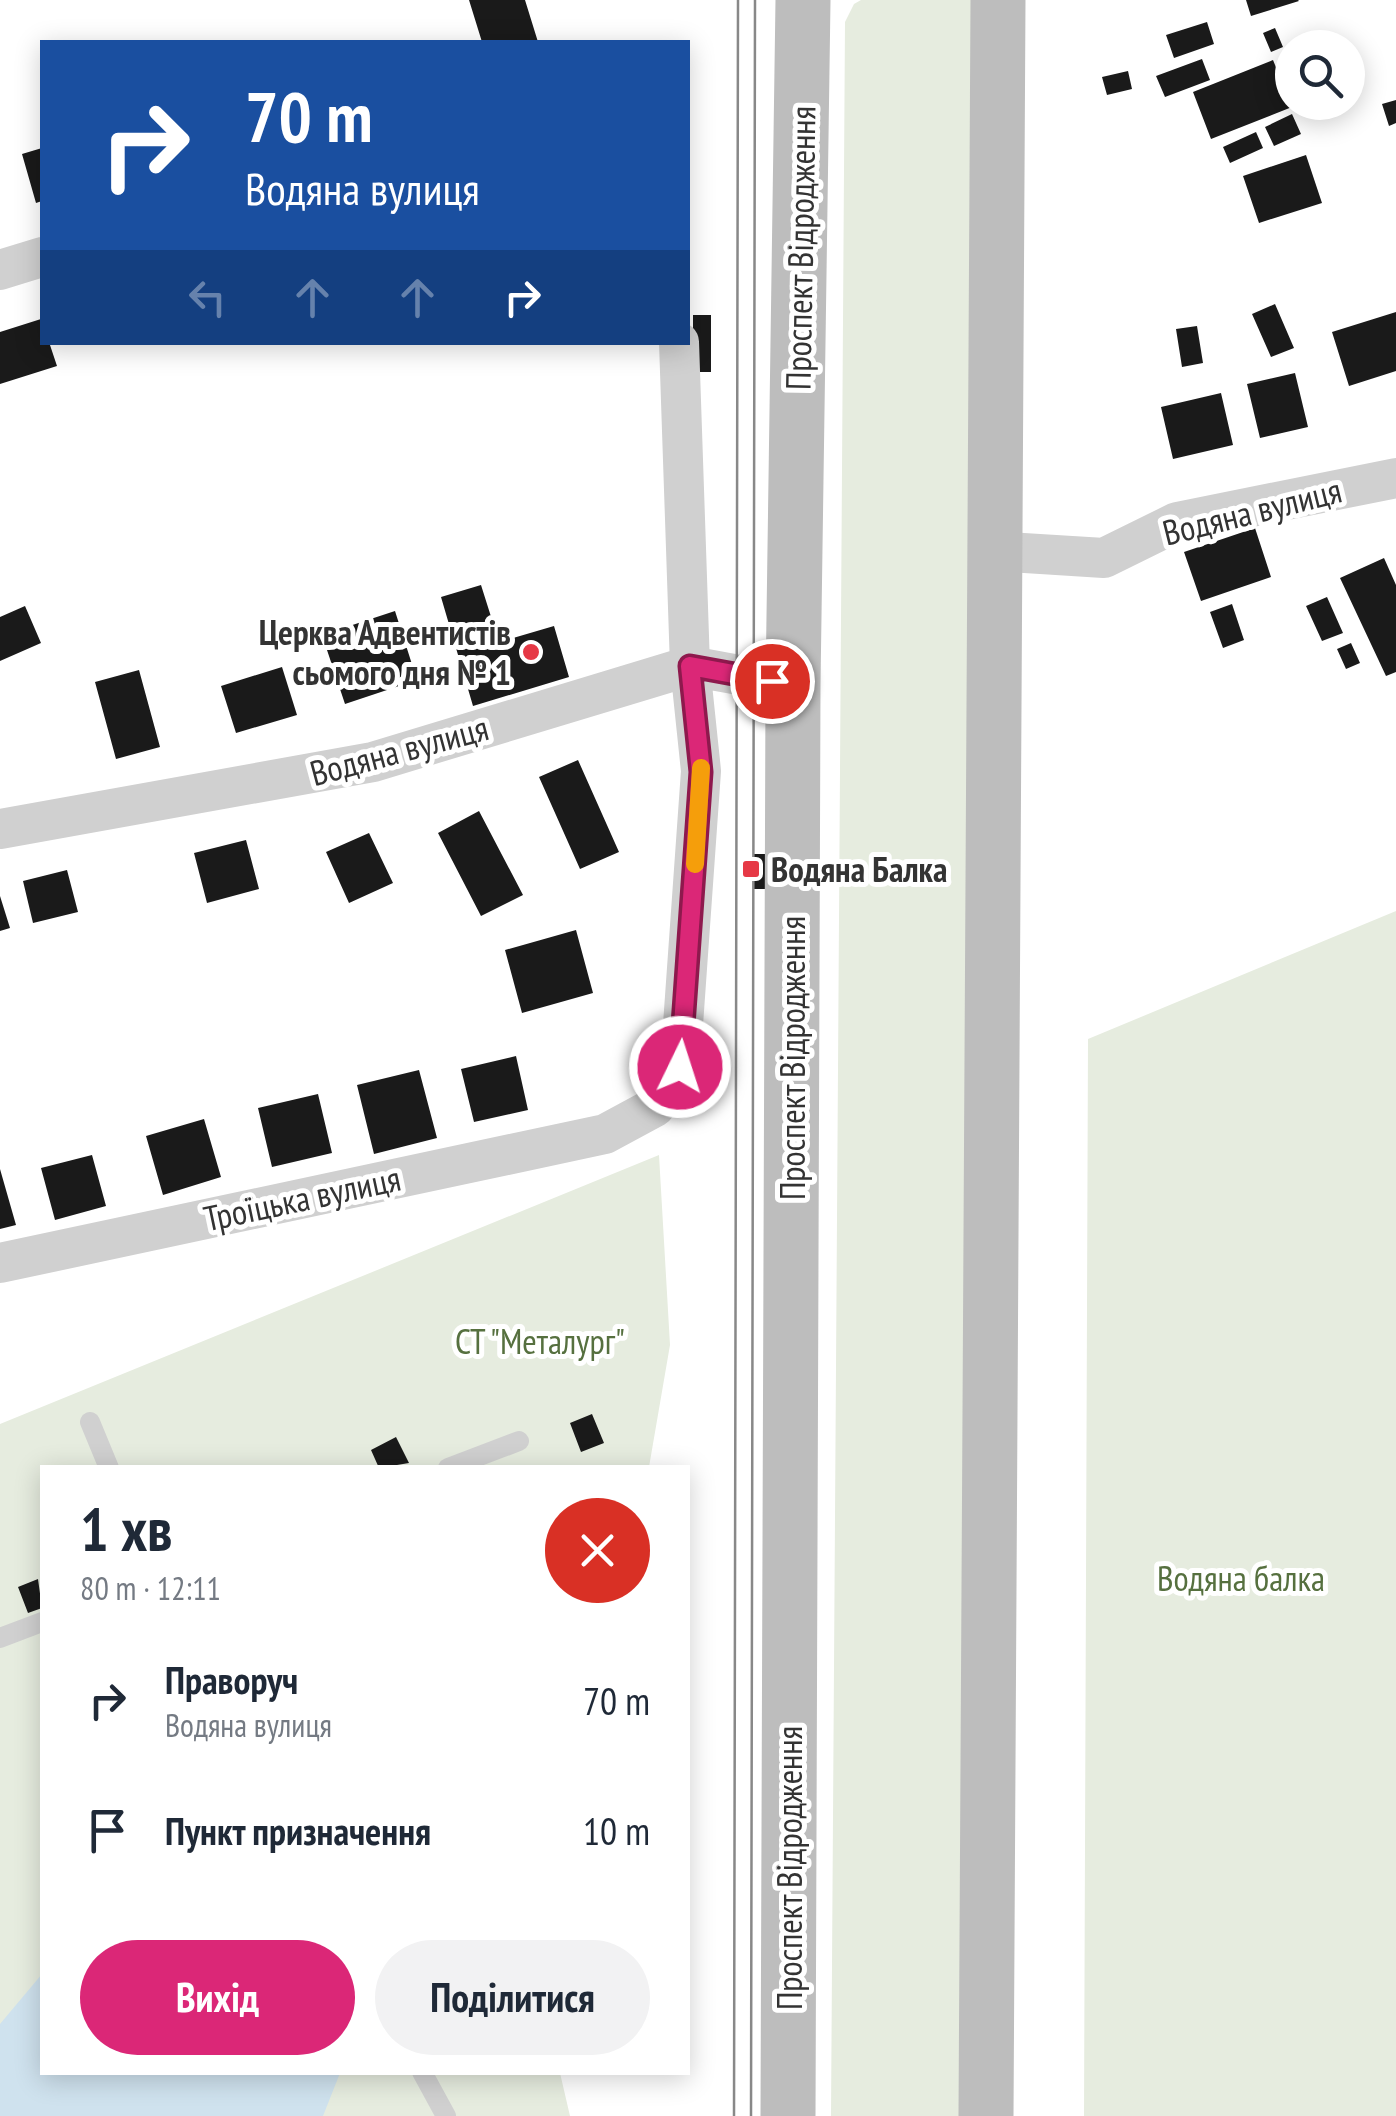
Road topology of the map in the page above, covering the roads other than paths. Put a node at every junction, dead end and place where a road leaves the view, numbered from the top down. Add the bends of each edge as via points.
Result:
1 (804, 0) edge
2 (998, 0) edge
3 (40, 258) edge
4 (0, 270) edge
5 (679, 345) edge
6 (1396, 478) edge
7 (992, 551) junction
8 (690, 666) junction
9 (793, 685) junction
10 (0, 829) edge
11 (0, 1263) edge
12 (90, 1422) dead end
13 (518, 1441) dead end
14 (108, 1465) edge
15 (456, 1465) edge
16 (40, 1623) edge
17 (0, 1638) edge
18 (424, 2075) edge
19 (446, 2116) edge
20 (788, 2116) edge
21 (986, 2116) edge

1 - 9 main road, Проспект Відродження
2 - 7 main road
3 - 4 street
5 - 8 street, Троїцька вулиця
6 - 7 street, Водяна вулиця via 1177,522 1104,558
7 - 21 main road
8 - 9 street, Водяна вулиця
8 - 10 street, Водяна вулиця via 373,762
8 - 11 street, Троїцька вулиця via 701,772 680,1067 655,1107 605,1134
9 - 20 main road, Проспект Відродження
12 - 14 lane
13 - 15 lane
16 - 17 lane
18 - 19 lane

